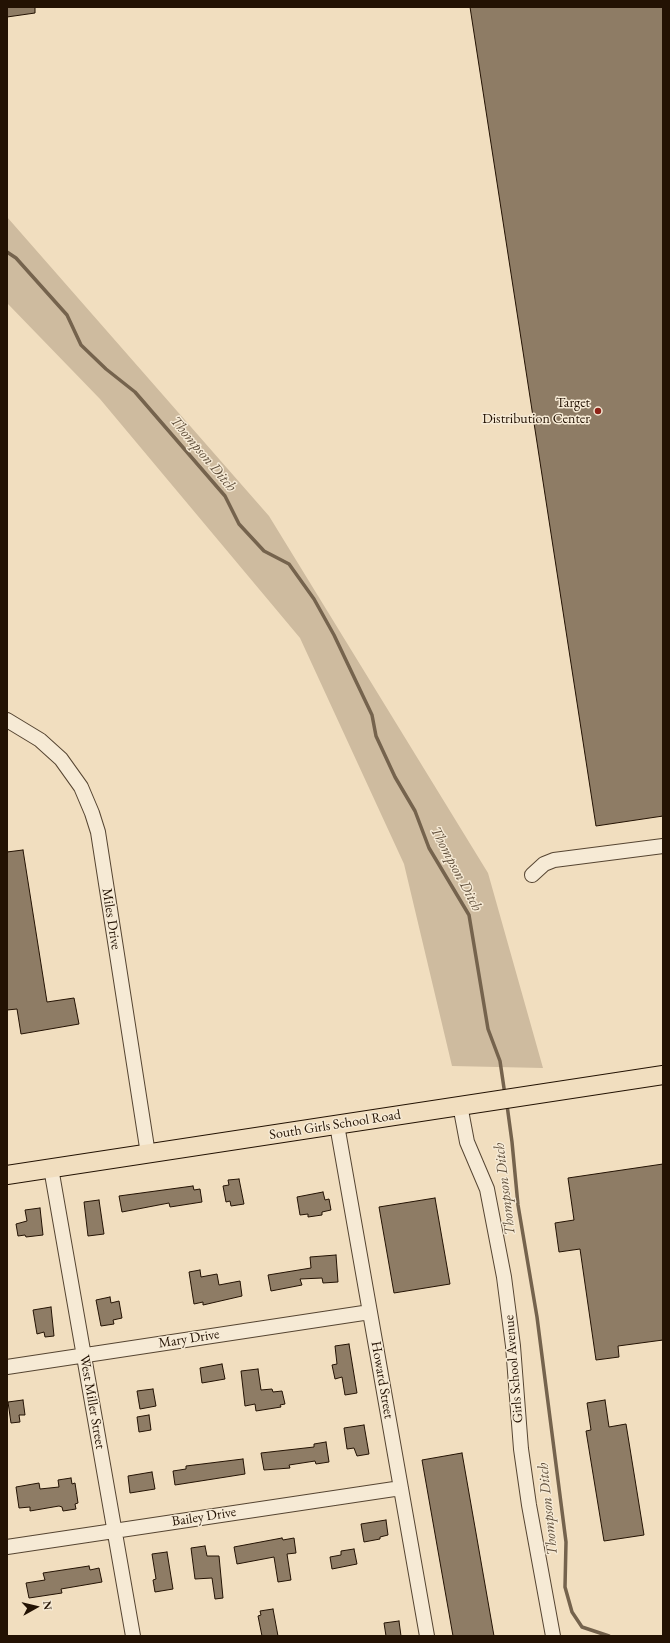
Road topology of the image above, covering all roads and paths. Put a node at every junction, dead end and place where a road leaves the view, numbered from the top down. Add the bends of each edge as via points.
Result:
1 (7, 720) edge
2 (663, 846) edge
3 (532, 875) dead end
4 (663, 1075) edge
5 (460, 1105) junction
6 (337, 1125) junction
7 (148, 1154) junction
8 (51, 1168) junction
9 (7, 1175) edge
10 (370, 1312) junction
11 (84, 1355) junction
12 (7, 1367) edge
13 (401, 1488) junction
14 (115, 1531) junction
15 (7, 1547) edge
16 (133, 1636) edge
17 (428, 1636) edge
18 (553, 1636) edge

1 - 7 street, Miles Drive via 31,733 61,759 81,787 92,813 98,832
2 - 3 street via 554,860 544,864
4 - 5 main road, South Girls School Road
5 - 6 main road, South Girls School Road
5 - 18 street, Girls School Avenue via 467,1142 487,1189 504,1277 528,1505
6 - 7 main road, South Girls School Road
6 - 10 street, Howard Street
7 - 8 main road, South Girls School Road
8 - 9 main road, South Girls School Road
8 - 11 street, West Miller Street
10 - 11 street, Mary Drive
10 - 13 street, Howard Street
11 - 12 street, Mary Drive
11 - 14 street, West Miller Street
13 - 14 street, Bailey Drive
13 - 17 street, Howard Street
14 - 15 street, Bailey Drive
14 - 16 street, West Miller Street

